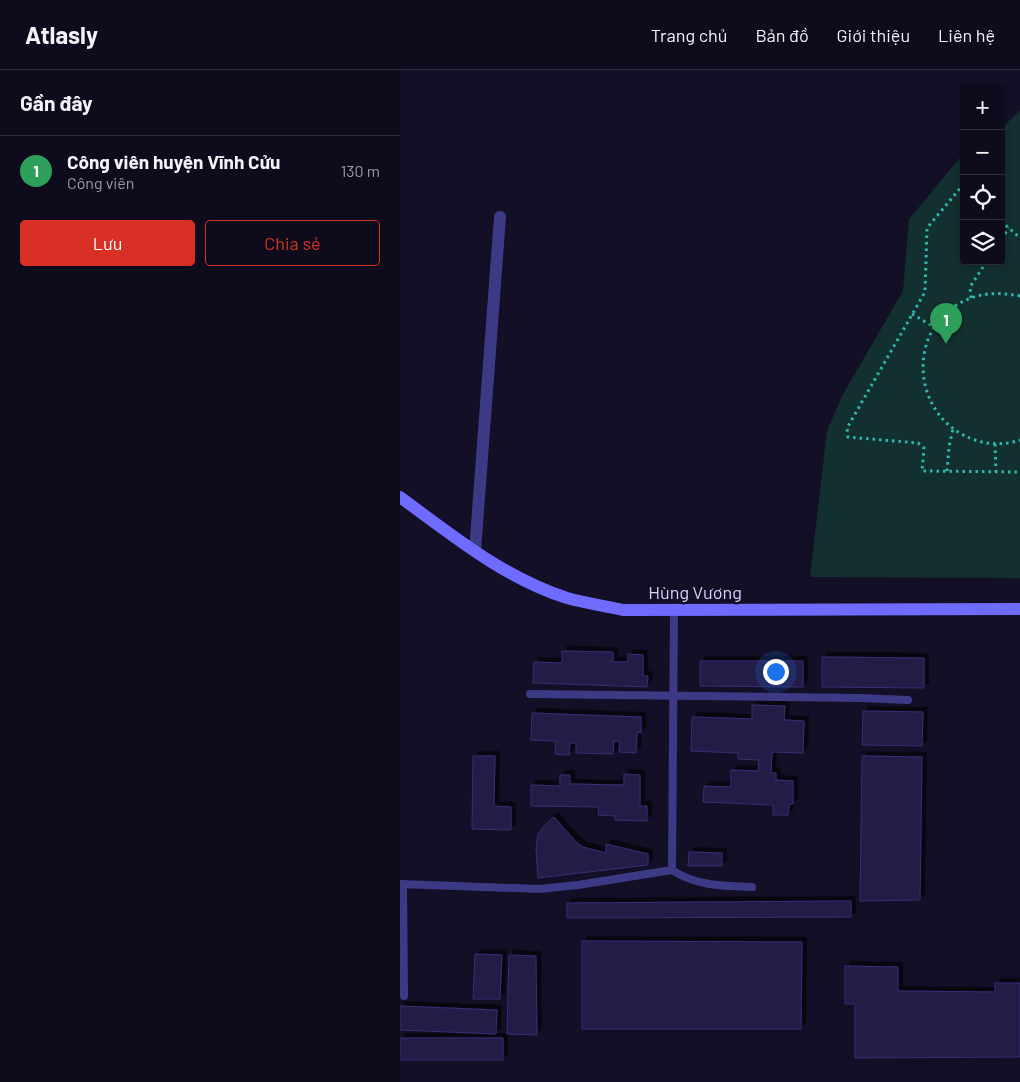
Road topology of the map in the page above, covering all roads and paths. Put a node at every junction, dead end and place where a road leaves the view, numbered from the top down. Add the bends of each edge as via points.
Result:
1 (960, 188) edge
2 (500, 217) dead end
3 (1005, 224) edge
4 (1009, 228) junction
5 (1005, 234) edge
6 (1020, 238) edge
7 (984, 265) edge
8 (1020, 296) edge
9 (971, 298) junction
10 (912, 314) junction
11 (934, 327) junction
12 (953, 429) junction
13 (1020, 440) edge
14 (995, 444) junction
15 (947, 471) junction
16 (996, 472) junction
17 (1020, 472) edge
18 (400, 496) edge
19 (475, 551) junction
20 (674, 610) junction
21 (1020, 610) edge
22 (530, 694) dead end
23 (674, 695) junction
24 (908, 700) dead end
25 (672, 870) junction
26 (402, 884) edge
27 (752, 887) dead end
28 (404, 996) dead end

1 - 10 path via 927,228 925,292
2 - 19 street
3 - 4 path
4 - 5 path
4 - 6 path
7 - 9 path via 970,287
8 - 9 path via 1004,293
9 - 11 path via 944,314
10 - 11 path
10 - 15 path via 847,428 848,437 918,443 924,448 922,471
11 - 12 path via 925,348 922,370 926,393 936,413
12 - 14 path via 980,442
12 - 15 path
13 - 14 path
14 - 16 path
15 - 16 path
16 - 17 path
18 - 19 street, Hùng Vương
19 - 20 street, Hùng Vương via 521,579 567,598 623,610
20 - 21 street, Hùng Vương
20 - 23 lane
22 - 23 lane
23 - 24 lane
23 - 25 lane
25 - 26 lane via 540,889
25 - 27 lane via 709,885
26 - 28 lane

